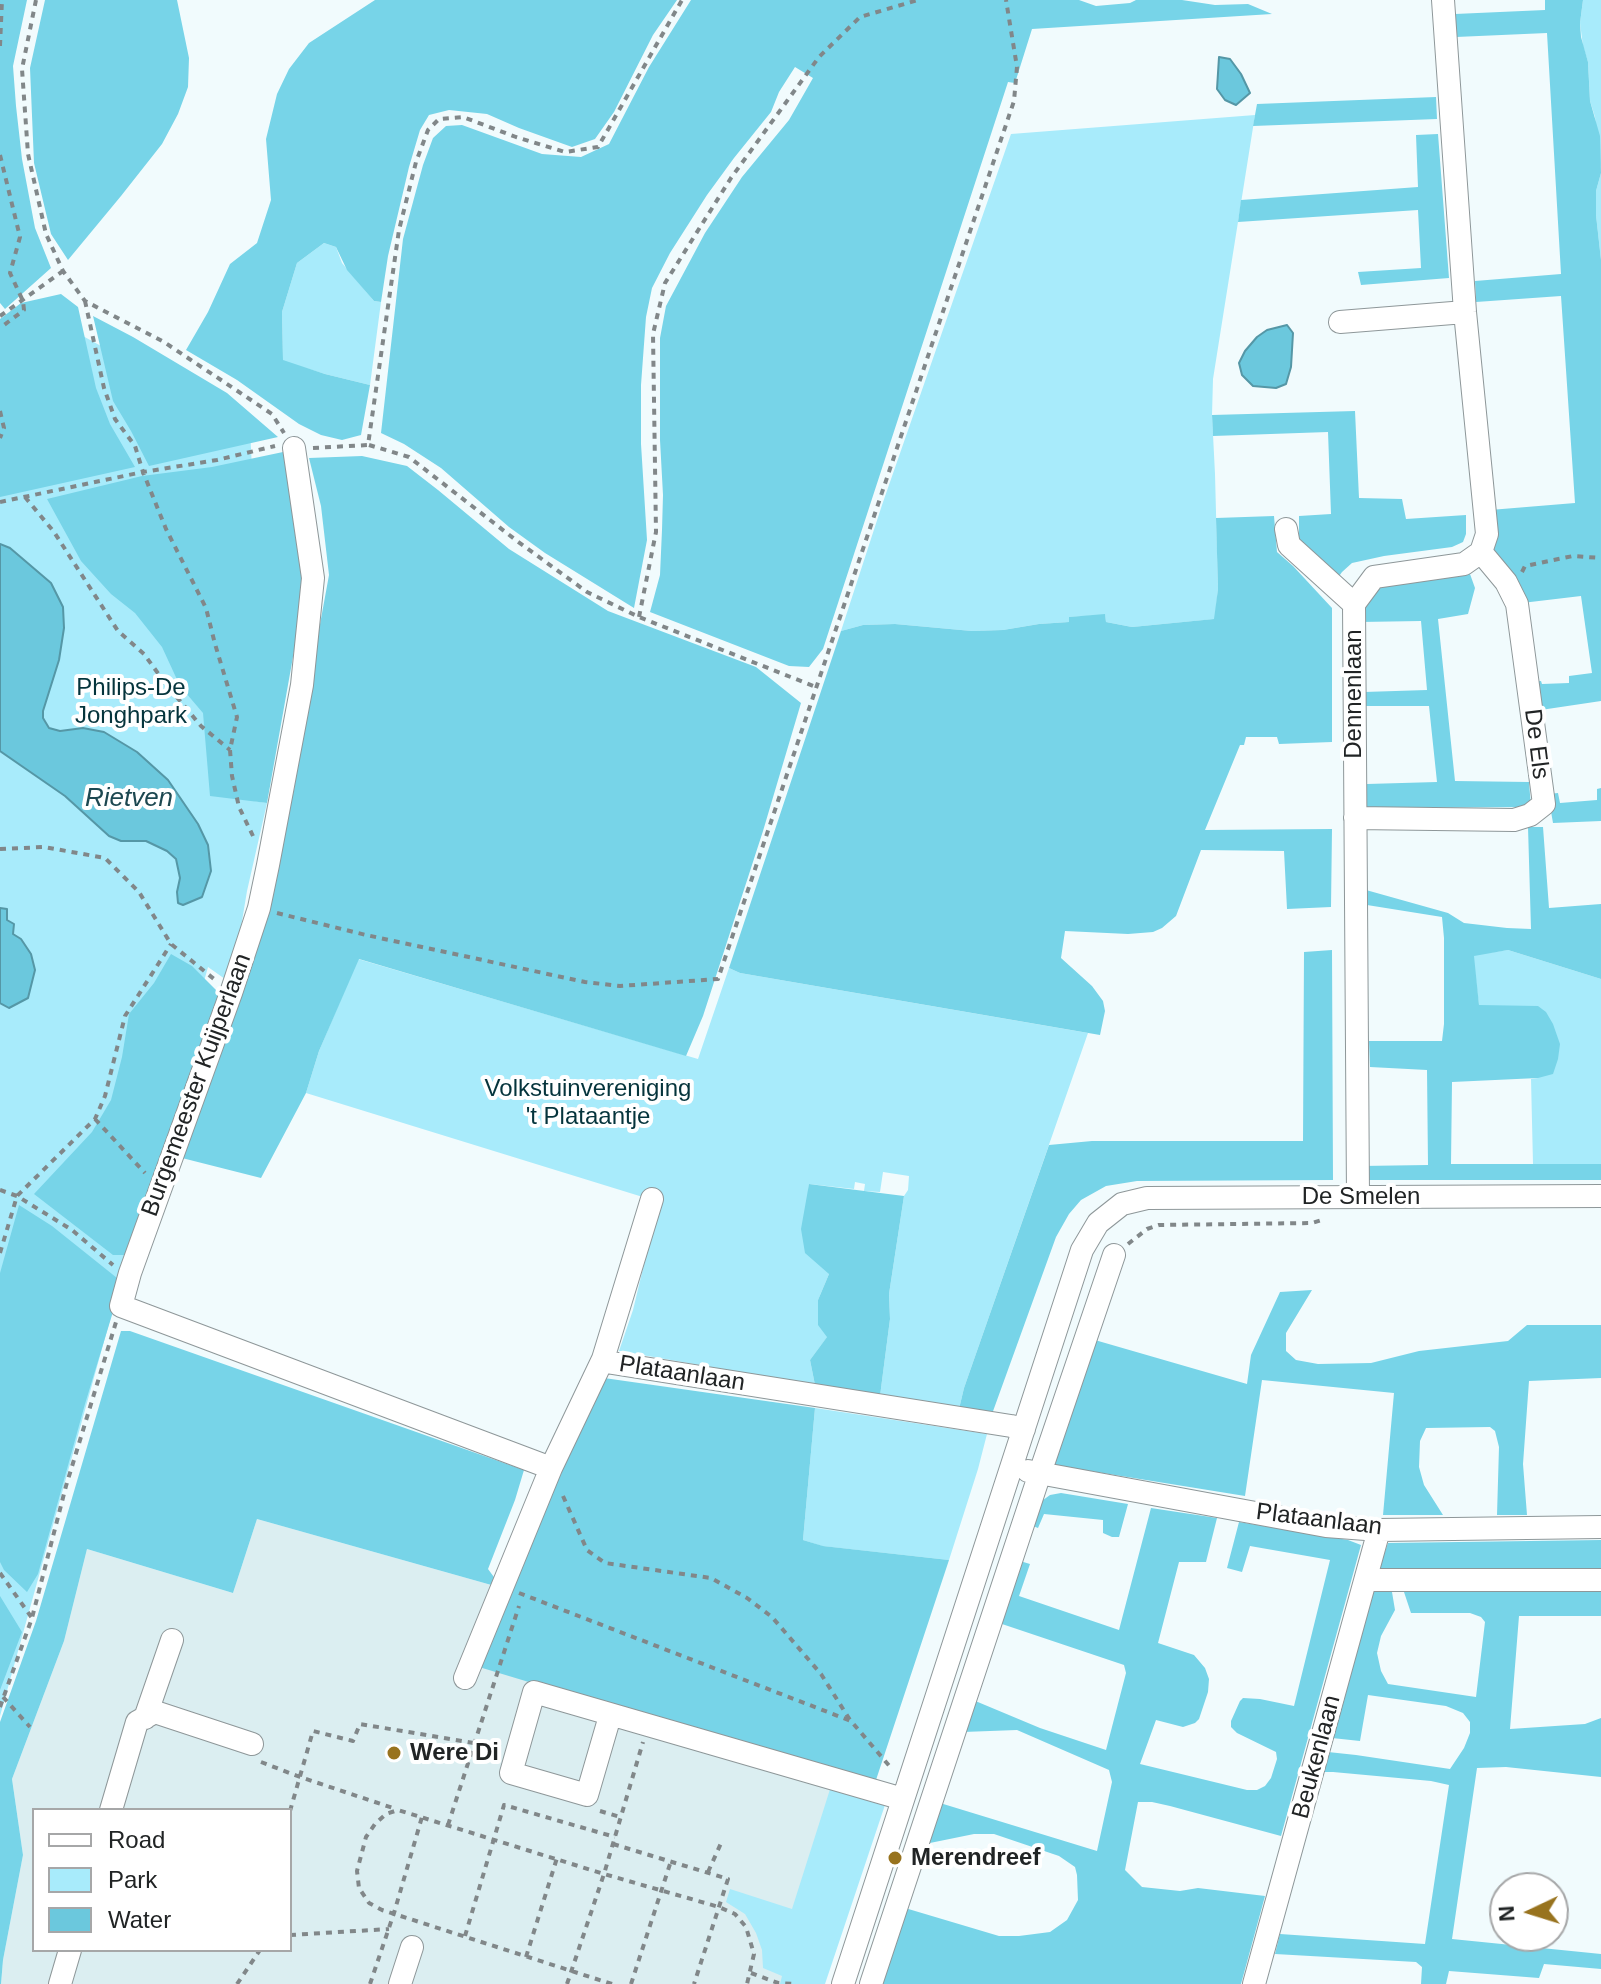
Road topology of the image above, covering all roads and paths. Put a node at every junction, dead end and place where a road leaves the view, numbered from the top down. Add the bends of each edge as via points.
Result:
1 (2, 0) edge
2 (36, 0) edge
3 (682, 0) edge
4 (918, 0) edge
5 (1006, 0) edge
6 (1443, 0) edge
7 (0, 46) edge
8 (0, 155) edge
9 (63, 271) junction
10 (23, 301) junction
11 (85, 301) junction
12 (1465, 312) junction
13 (0, 316) edge
14 (1340, 322) dead end
15 (0, 328) edge
16 (0, 411) edge
17 (0, 438) edge
18 (286, 445) junction
19 (368, 445) junction
20 (143, 472) junction
21 (25, 497) junction
22 (0, 502) edge
23 (1286, 529) dead end
24 (1481, 552) junction
25 (1601, 558) edge
26 (1511, 591) junction
27 (1354, 604) junction
28 (639, 617) junction
29 (816, 687) junction
30 (230, 750) junction
31 (1355, 818) junction
32 (0, 849) edge
33 (270, 852) junction
34 (259, 908) junction
35 (171, 944) junction
36 (231, 993) junction
37 (95, 1119) junction
38 (163, 1182) junction
39 (0, 1190) edge
40 (17, 1196) junction
41 (1601, 1196) edge
42 (1358, 1197) junction
43 (652, 1199) dead end
44 (0, 1253) edge
45 (1114, 1255) dead end
46 (130, 1273) junction
47 (121, 1306) junction
48 (603, 1359) junction
49 (1024, 1429) junction
50 (1012, 1466) junction
51 (551, 1468) junction
52 (1040, 1473) junction
53 (1601, 1527) edge
54 (1379, 1530) junction
55 (0, 1573) edge
56 (1366, 1580) junction
57 (1601, 1580) edge
58 (512, 1591) junction
59 (32, 1618) junction
60 (172, 1640) dead end
61 (465, 1678) dead end
62 (3, 1697) junction
63 (0, 1707) edge
64 (610, 1716) junction
65 (145, 1718) junction
66 (851, 1721) junction
67 (648, 1725) junction
68 (30, 1727) dead end
69 (474, 1743) junction
70 (252, 1744) joint
71 (516, 1754) junction
72 (300, 1777) junction
73 (901, 1788) junction
74 (112, 1808) edge
75 (291, 1808) edge
76 (398, 1810) junction
77 (422, 1817) junction
78 (448, 1825) junction
79 (615, 1837) junction
80 (494, 1839) junction
81 (722, 1841) dead end
82 (613, 1844) junction
83 (557, 1858) junction
84 (671, 1861) junction
85 (708, 1872) junction
86 (604, 1874) junction
87 (660, 1891) junction
88 (719, 1907) junction
89 (394, 1913) junction
90 (389, 1929) junction
91 (292, 1935) edge
92 (465, 1936) junction
93 (412, 1947) dead end
94 (69, 1952) edge
95 (259, 1952) edge
96 (526, 1957) junction
97 (573, 1972) junction
98 (751, 1973) junction
99 (60, 1984) edge
100 (237, 1984) edge
101 (370, 1984) edge
102 (400, 1984) edge
103 (567, 1984) edge
104 (612, 1984) edge
105 (631, 1984) edge
106 (694, 1984) edge
107 (747, 1984) edge
108 (794, 1984) edge
109 (843, 1984) edge
110 (871, 1984) edge
111 (1254, 1984) edge

1 - 7 path
2 - 9 path via 22,69 28,154 46,234
3 - 19 path via 598,147 565,152 463,117 439,119 428,130 399,230
4 - 28 path via 860,17 819,57 731,178 665,283 653,334 656,532
5 - 29 path via 1017,67 1014,101
6 - 12 street
8 - 10 path via 20,237 10,273
9 - 10 path
9 - 11 path
10 - 13 path
10 - 15 path via 24,310
11 - 18 path via 164,342 272,414
11 - 20 path via 104,388
12 - 14 street
12 - 24 street via 1487,534
16 - 17 path
18 - 19 path
18 - 20 path
18 - 33 street, Burgemeester Kuijperlaan via 313,578 302,685
19 - 28 path via 409,457 587,592
20 - 21 path
20 - 30 path via 206,608 237,717
21 - 22 path
21 - 30 path via 118,631 144,654 201,726
23 - 27 street via 1289,545
24 - 26 street, De Els
24 - 27 street, Dennenlaan via 1464,564 1374,577
25 - 26 path via 1573,556 1525,566
26 - 31 street, De Els via 1544,804 1514,820
27 - 31 street, Dennenlaan
28 - 29 path
29 - 34 path via 718,979 620,986 585,982
30 - 33 path via 239,807 254,838
31 - 42 street, Dennenlaan
32 - 35 path via 44,847 105,858 139,892
33 - 34 street, Burgemeester Kuijperlaan
34 - 36 street, Burgemeester Kuijperlaan
35 - 36 path
35 - 37 path via 125,1016
36 - 38 street, Burgemeester Kuijperlaan
37 - 38 path via 142,1171
37 - 40 path
38 - 46 street, Burgemeester Kuijperlaan
39 - 40 path
40 - 44 path
40 - 46 path
41 - 42 street, De Smelen
42 - 49 street, De Smelen via 1147,1198 1122,1204 1098,1223 1082,1250
43 - 48 street
45 - 52 street
46 - 47 street, Burgemeester Kuijperlaan
47 - 51 street
47 - 59 path
48 - 49 street, Plataanlaan
48 - 51 street, Plataanlaan
49 - 50 street
50 - 52 street, Plataanlaan
50 - 73 street
51 - 58 street, Plataanlaan
51 - 66 path via 587,1550 605,1563 711,1578 747,1598 772,1617 821,1674
52 - 54 street, Plataanlaan via 1326,1526
52 - 110 street
53 - 54 street, Plataanlaan
54 - 56 street, Beukenlaan
55 - 59 path
56 - 57 street
56 - 111 street, Beukenlaan
58 - 61 street, Plataanlaan
58 - 66 path
58 - 69 path
59 - 62 path
60 - 65 street
62 - 63 path
62 - 68 path
64 - 67 street
64 - 71 street via 534,1692
64 - 71 street via 587,1795 511,1773
65 - 70 street via 155,1712
65 - 74 street via 137,1722
66 - 73 path
67 - 73 street
67 - 79 path
69 - 71 path
69 - 72 path via 360,1724 353,1741 313,1731
69 - 78 path
70 - 72 path via 248,1757
72 - 75 path
72 - 76 path
73 - 109 street
76 - 77 path
76 - 89 path via 386,1814 366,1837 357,1871 359,1888 369,1903
77 - 78 path
77 - 89 path
78 - 80 path
79 - 80 path via 504,1805
79 - 82 path
80 - 83 path
80 - 92 path
81 - 85 path
82 - 84 path
82 - 86 path
83 - 86 path
83 - 96 path
84 - 85 path
84 - 87 path
85 - 88 path via 728,1879
86 - 87 path
86 - 97 path
87 - 88 path
87 - 105 path
88 - 98 path via 746,1927 754,1954
88 - 106 path
89 - 90 path
89 - 92 path
90 - 91 path
90 - 101 path
92 - 96 path
93 - 102 street
94 - 99 street
95 - 100 path
96 - 97 path
97 - 103 path
97 - 104 path
98 - 107 path
98 - 108 path

